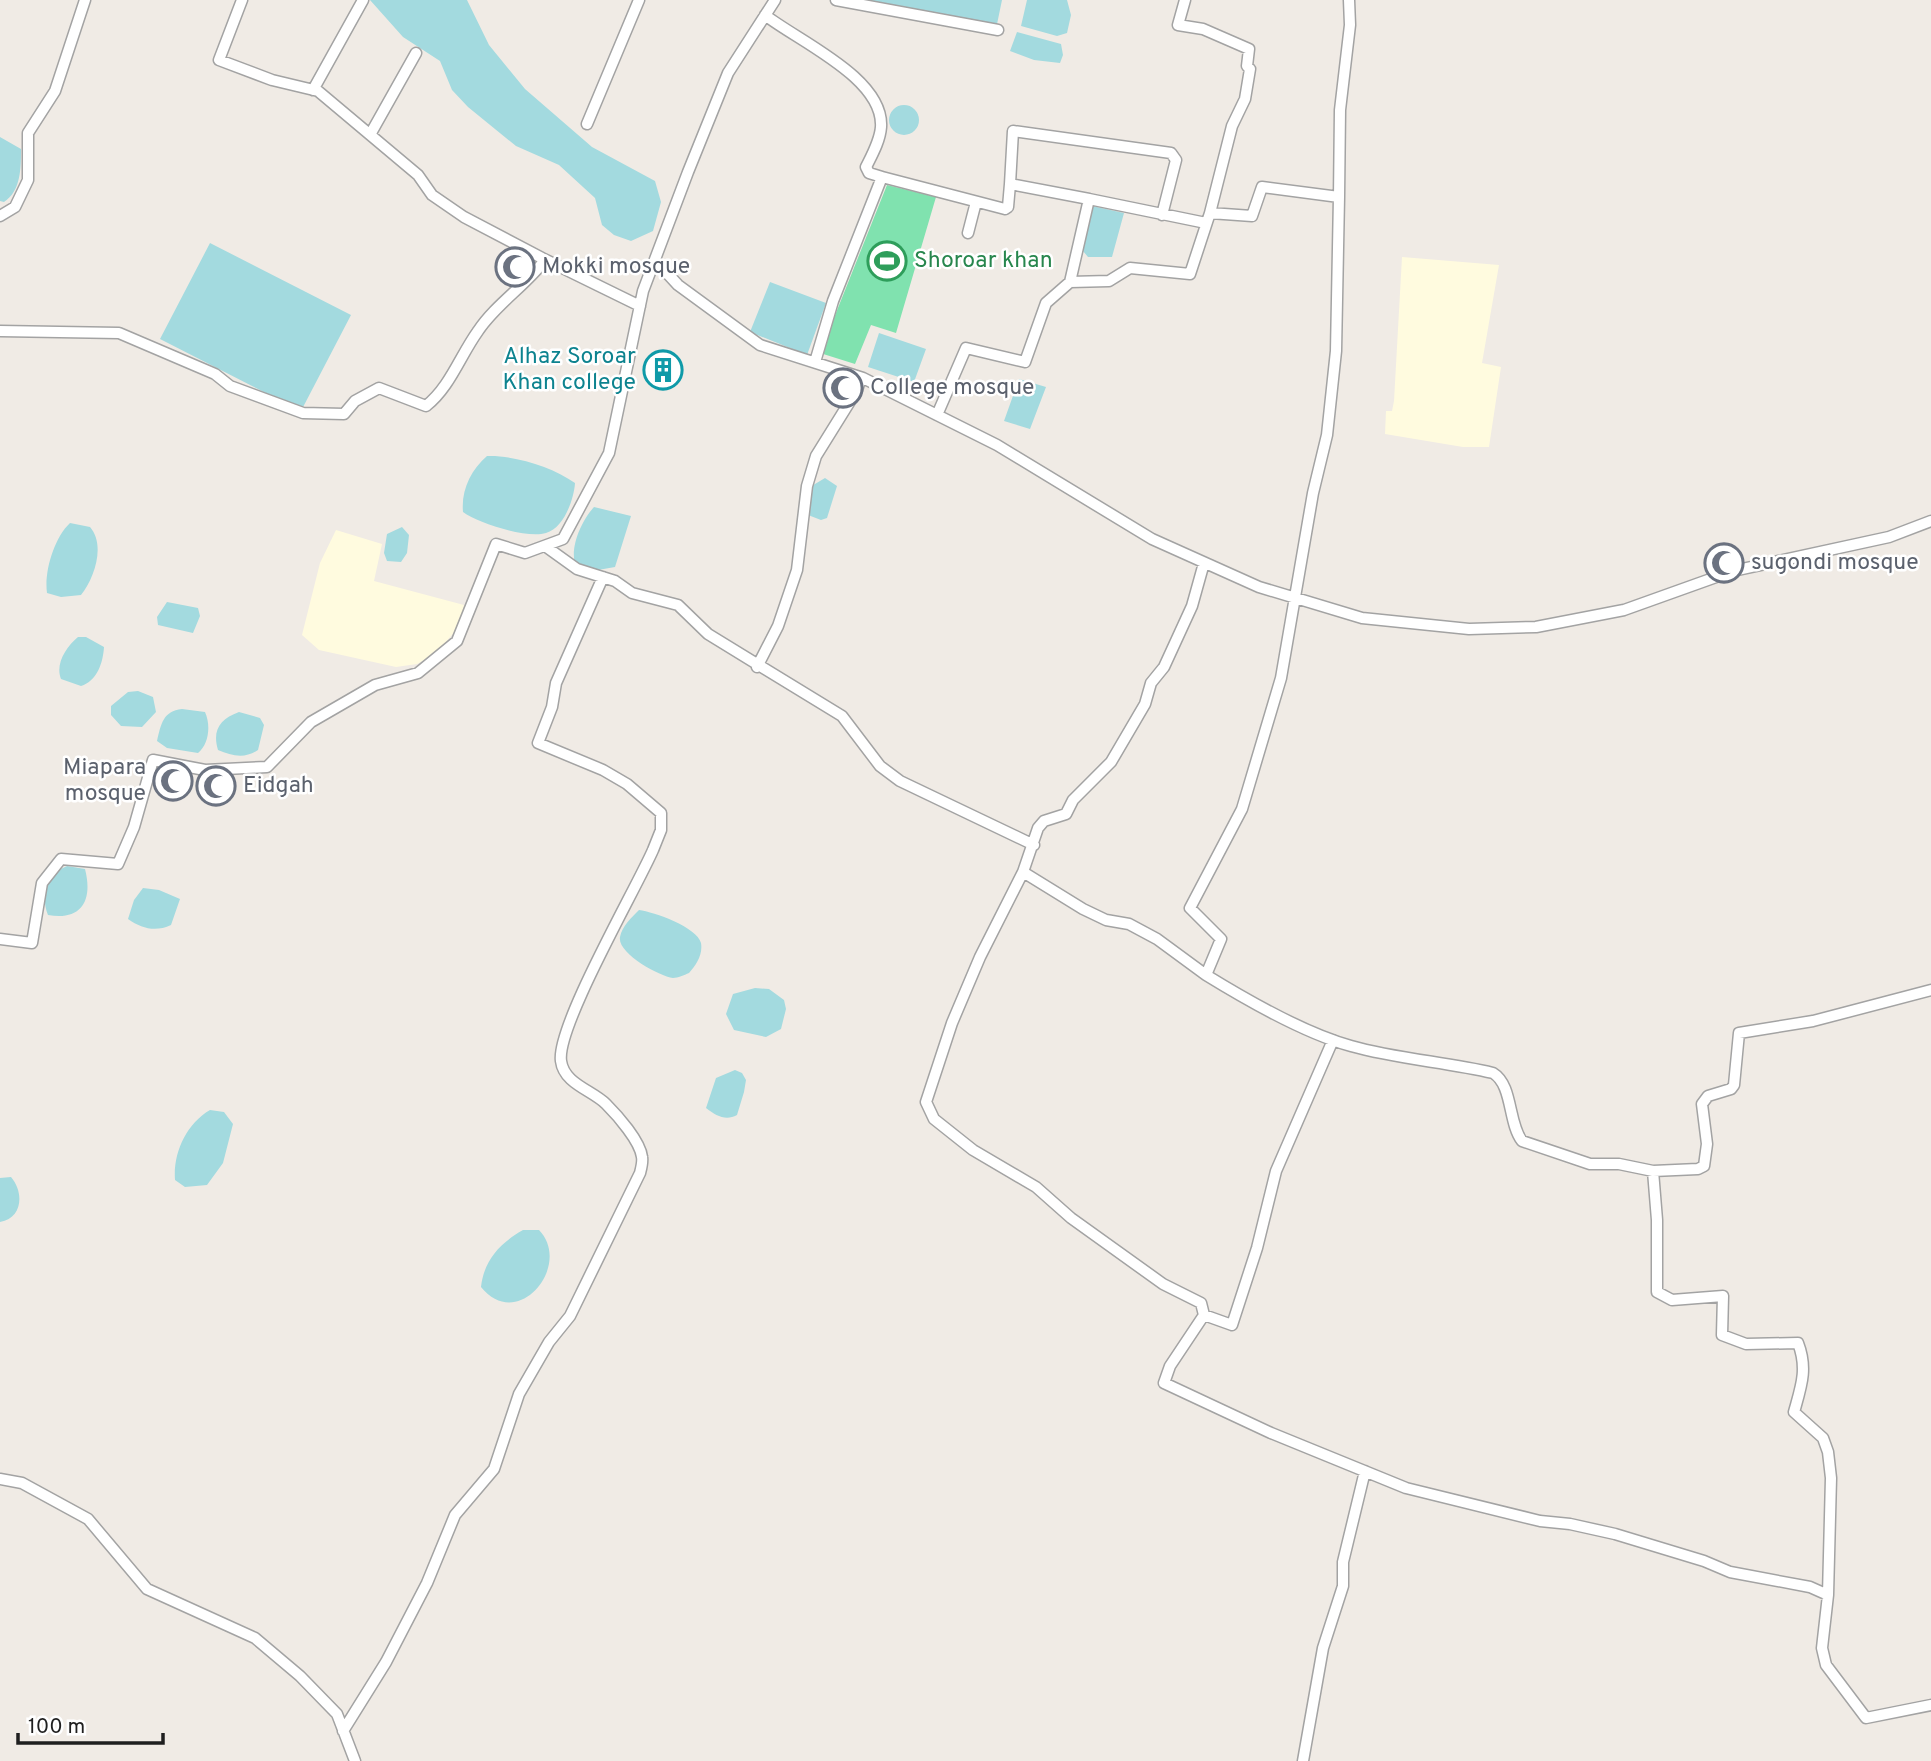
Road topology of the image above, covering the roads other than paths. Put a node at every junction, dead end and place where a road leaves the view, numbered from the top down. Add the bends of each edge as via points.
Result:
1 (85, 0) edge
2 (242, 0) edge
3 (363, 0) edge
4 (639, 0) edge
5 (775, 0) edge
6 (836, 0) edge
7 (1185, 0) edge
8 (1349, 0) edge
9 (765, 15) junction
10 (998, 30) dead end
11 (416, 53) dead end
12 (313, 90) junction
13 (587, 124) dead end
14 (371, 133) junction
15 (881, 177) junction
16 (1010, 184) junction
17 (1339, 197) junction
18 (1089, 199) junction
19 (976, 202) junction
20 (1161, 215) junction
21 (0, 216) edge
22 (1208, 218) junction
23 (968, 233) dead end
24 (545, 260) junction
25 (655, 260) junction
26 (1070, 282) junction
27 (640, 306) junction
28 (0, 331) edge
29 (815, 362) junction
30 (861, 378) junction
31 (937, 415) junction
32 (1931, 522) edge
33 (545, 546) junction
34 (1204, 563) junction
35 (603, 577) junction
36 (1294, 600) junction
37 (757, 667) junction
38 (1034, 845) junction
39 (1023, 872) junction
40 (0, 939) edge
41 (1206, 975) junction
42 (1931, 990) edge
43 (1333, 1040) junction
44 (1653, 1171) junction
45 (1204, 1315) junction
46 (1365, 1471) junction
47 (0, 1479) edge
48 (1828, 1595) junction
49 (1931, 1705) edge
50 (343, 1731) junction
51 (355, 1761) edge
52 (1303, 1761) edge

1 - 21 street via 55,91 28,133 28,180 15,207
2 - 12 street via 219,61
3 - 12 street
4 - 13 street
5 - 9 street
6 - 10 street
7 - 22 street via 1178,25 1203,29 1249,49 1245,99
8 - 17 street
9 - 15 street via 856,76 879,113 878,141 866,167
9 - 25 street via 728,74
11 - 14 street
12 - 14 street
14 - 24 street via 418,175 432,195
15 - 19 street
15 - 29 street via 829,312
16 - 18 street
16 - 19 street via 1007,208
16 - 20 street via 1013,131 1171,153 1176,160
17 - 22 street via 1266,187 1261,188 1252,216
17 - 36 street via 1336,351 1327,435
18 - 20 street
18 - 26 street
19 - 23 street
20 - 22 street
22 - 26 street via 1196,264 1188,275 1130,268 1109,281
24 - 27 street
24 - 28 street via 478,330 442,394 426,406 379,388 355,401 344,414 303,413 230,386 215,374 119,333
25 - 27 street
25 - 29 street via 678,285 760,345
26 - 31 street via 1045,303 1026,362 967,348
27 - 33 street via 609,453 563,539
29 - 30 street
30 - 31 street
30 - 37 street via 816,456 807,486 797,570 778,626
31 - 34 street via 997,445 1152,539
32 - 36 street via 1889,537 1733,571 1624,610 1536,627 1469,629 1362,618
33 - 35 street via 577,569
33 - 40 street via 525,553 496,544 457,640 418,673 375,685 311,722 267,767 205,770 153,760 134,828 118,864 61,859 42,883 32,943
34 - 36 street
34 - 38 street via 1192,606 1164,667 1151,683 1145,704 1111,762 1073,800 1066,814 1044,821
35 - 37 street via 632,593 678,604 708,634
35 - 50 street via 556,683 538,743 603,770 661,813 661,830 653,850 562,1044 561,1063 576,1086 605,1103 632,1138 642,1157 640,1173 570,1316 519,1394 494,1469 455,1515 427,1583
36 - 41 street via 1282,678 1242,809 1190,908 1222,939
37 - 38 street via 842,716 880,766 900,781
38 - 39 street
39 - 41 street via 1083,909 1106,920 1129,923
39 - 45 street via 952,1023 926,1102 934,1119 973,1150 1036,1187 1163,1284 1201,1303
41 - 43 street
42 - 44 street via 1813,1021 1739,1034 1734,1084 1708,1096 1702,1104 1707,1144 1704,1166
43 - 44 street via 1383,1054 1493,1073 1503,1085 1522,1141 1590,1164
43 - 45 street via 1276,1171 1232,1325
44 - 48 street via 1657,1292 1672,1300 1723,1296 1722,1335 1745,1344 1798,1343 1805,1373 1794,1412 1824,1438 1831,1478
45 - 46 street via 1164,1383
46 - 48 street via 1464,1504 1615,1534 1730,1572 1810,1587
46 - 52 street via 1343,1562 1343,1586 1323,1648
47 - 50 street via 22,1483 88,1519 147,1589 255,1638 337,1714
48 - 49 street via 1822,1648 1826,1665 1866,1718
50 - 51 street

